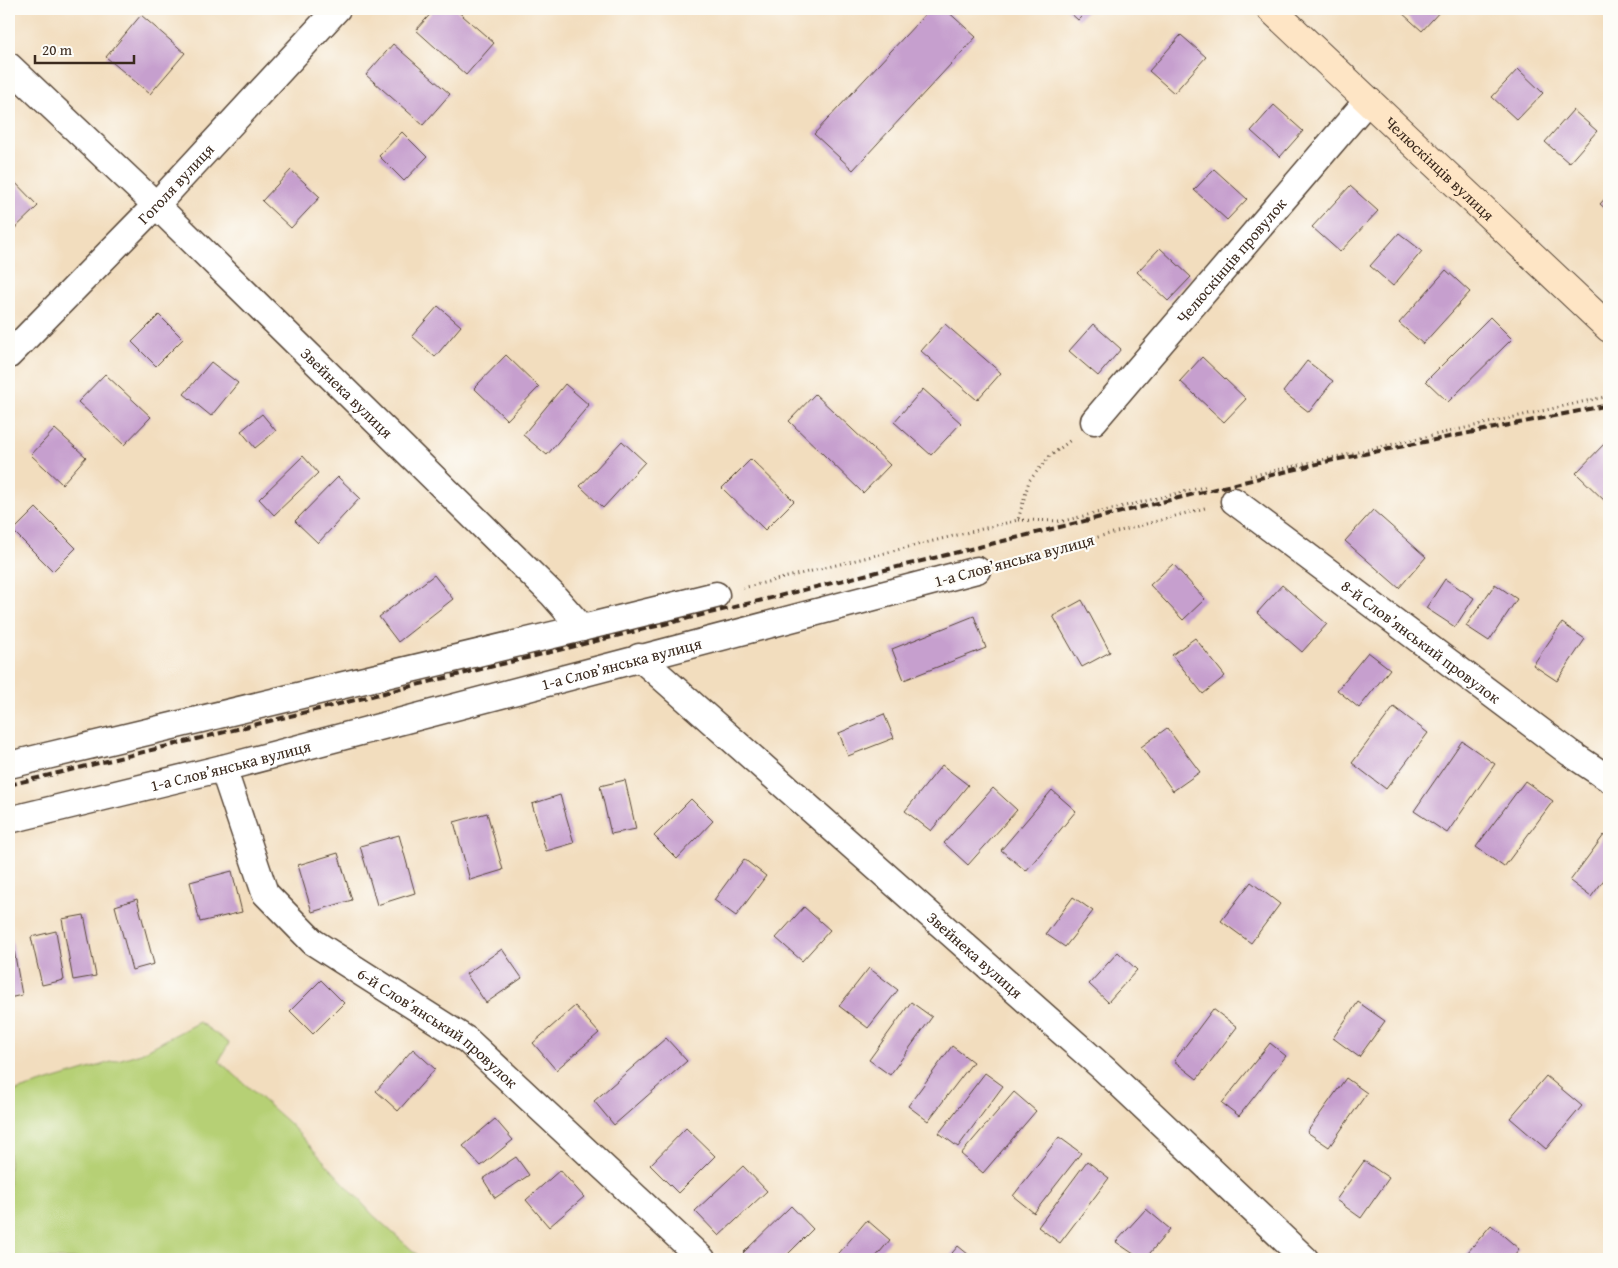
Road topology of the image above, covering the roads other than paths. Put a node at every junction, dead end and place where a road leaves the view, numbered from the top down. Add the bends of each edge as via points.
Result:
1 (337, 9) edge
2 (1271, 9) edge
3 (9, 66) edge
4 (1368, 100) junction
5 (156, 205) junction
6 (1609, 328) edge
7 (9, 355) edge
8 (1094, 421) road end
9 (1239, 489) road end
10 (977, 570) road end
11 (716, 595) road end
12 (582, 628) junction
13 (639, 657) junction
14 (9, 765) edge
15 (223, 768) junction
16 (1609, 779) edge
17 (9, 820) edge
18 (702, 1259) edge
19 (1305, 1259) edge

1 - 5 street, Гоголя вулиця
2 - 4 street, Челюскінців вулиця
3 - 5 street, Звейнека вулиця
4 - 6 street, Челюскінців вулиця
4 - 8 street, Челюскінців провулок
5 - 7 street, Гоголя вулиця
5 - 12 street, Звейнека вулиця via 552,594
9 - 16 street, 8-й Слов’янський провулок via 1570,753
10 - 13 street, 1-а Слов’янська вулиця
11 - 12 street
12 - 14 street
13 - 15 street, 1-а Слов’янська вулиця
13 - 19 street, Звейнека вулиця via 1104,1069
15 - 17 street, 1-а Слов’янська вулиця
15 - 18 street, 6-й Слов’янський провулок via 265,894 313,942 467,1040

